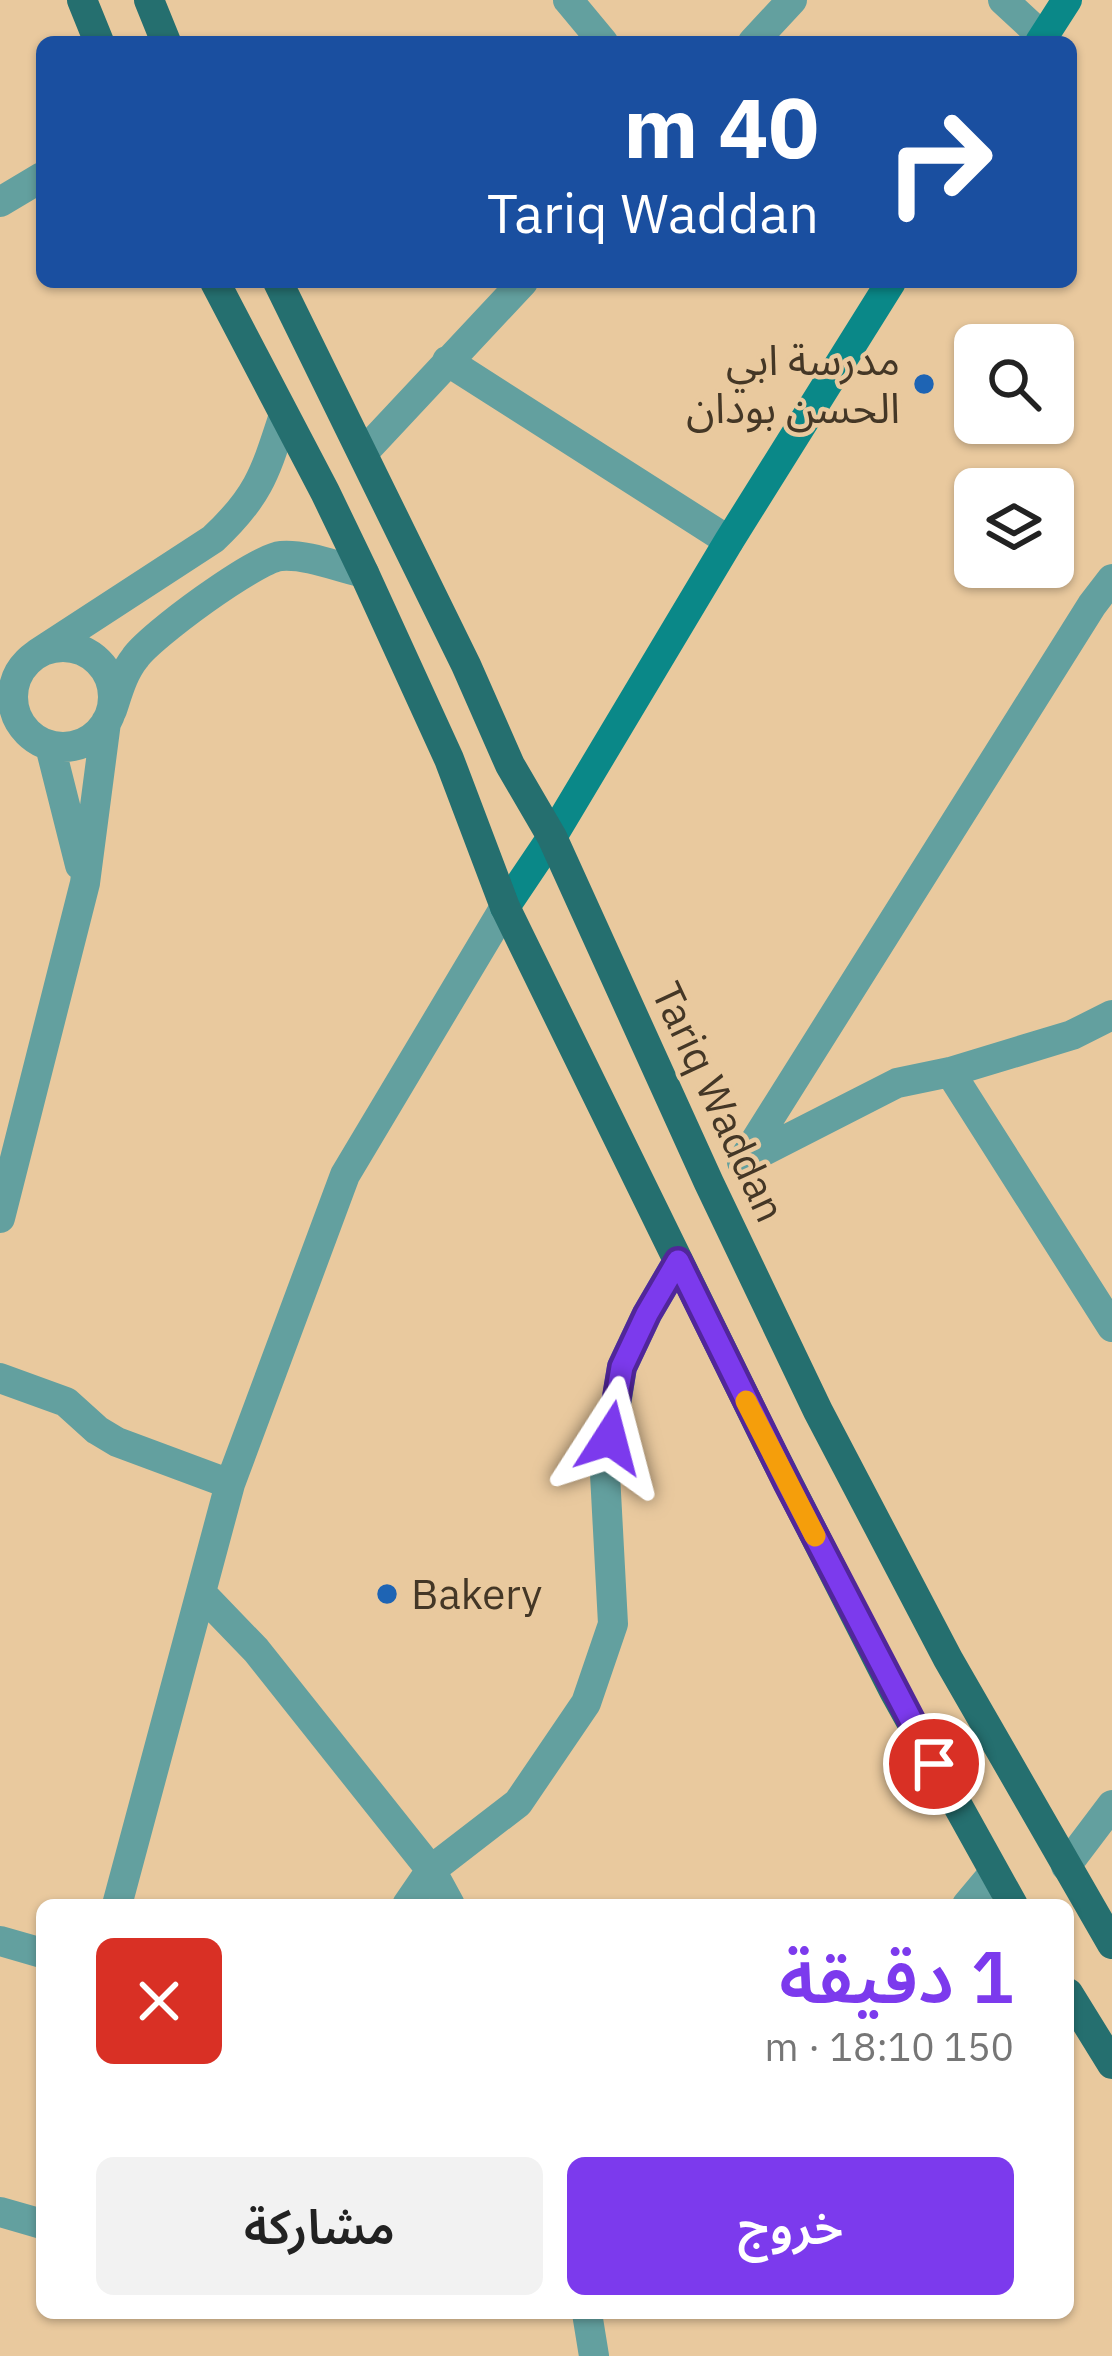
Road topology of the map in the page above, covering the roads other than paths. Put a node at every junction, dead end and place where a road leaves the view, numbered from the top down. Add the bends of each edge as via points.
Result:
1 (82, 0) edge
2 (149, 0) edge
3 (568, 0) edge
4 (793, 0) edge
5 (1003, 0) edge
6 (1067, 0) edge
7 (97, 36) edge
8 (164, 36) edge
9 (598, 36) edge
10 (759, 36) edge
11 (1038, 36) edge
12 (1044, 36) edge
13 (36, 181) edge
14 (0, 202) edge
15 (217, 288) edge
16 (281, 288) edge
17 (517, 288) edge
18 (886, 288) edge
19 (447, 361) junction
20 (284, 415) junction
21 (363, 453) junction
22 (729, 541) junction
23 (364, 573) junction
24 (1112, 579) edge
25 (38, 653) junction
26 (6, 706) edge
27 (109, 716) junction
28 (50, 746) junction
29 (552, 837) junction
30 (85, 883) junction
31 (505, 907) junction
32 (1112, 1016) edge
33 (950, 1072) junction
34 (742, 1162) junction
35 (709, 1183) junction
36 (0, 1218) edge
37 (678, 1261) junction
38 (1112, 1327) edge
39 (0, 1378) edge
40 (230, 1484) junction
41 (201, 1594) junction
42 (1106, 1823) edge
43 (1066, 1866) junction
44 (431, 1870) junction
45 (993, 1874) junction
46 (120, 1899) edge
47 (410, 1899) edge
48 (447, 1899) edge
49 (972, 1899) edge
50 (1009, 1899) edge
51 (0, 1941) edge
52 (1112, 1944) edge
53 (36, 1951) edge
54 (1074, 2004) edge
55 (1112, 2064) edge
56 (0, 2212) edge
57 (36, 2222) edge
58 (588, 2319) edge
59 (594, 2356) edge

1 - 7 main road
2 - 8 main road
3 - 9 street
4 - 10 street
5 - 11 street
6 - 12 street
13 - 14 street
15 - 20 main road
16 - 21 main road, Tariq Waddan
17 - 19 street
18 - 22 street
19 - 21 street
19 - 22 street
20 - 23 main road
20 - 25 street via 261,483 238,515
21 - 29 main road, Tariq Waddan
22 - 29 street
23 - 27 street via 298,557 254,566 135,656
23 - 31 main road
24 - 34 street
25 - 26 street
25 - 27 street via 67,646 94,657 111,680
26 - 28 street
27 - 28 street via 92,738
27 - 30 street
28 - 30 street
29 - 31 street
29 - 35 main road, Tariq Waddan
30 - 36 street
31 - 37 main road
31 - 40 street via 345,1175
32 - 33 street
33 - 34 street via 896,1083
33 - 38 street
34 - 35 street
35 - 43 main road, Tariq Waddan via 818,1411
37 - 44 street via 622,1367 604,1474 613,1624 586,1702 518,1803
37 - 45 main road
39 - 40 street via 66,1402 117,1442
40 - 41 street
41 - 44 street via 256,1650
41 - 46 street
42 - 43 street
43 - 52 main road, Tariq Waddan
44 - 47 street
44 - 48 street
45 - 49 street
45 - 50 main road
51 - 53 street
54 - 55 main road
56 - 57 street
58 - 59 street

